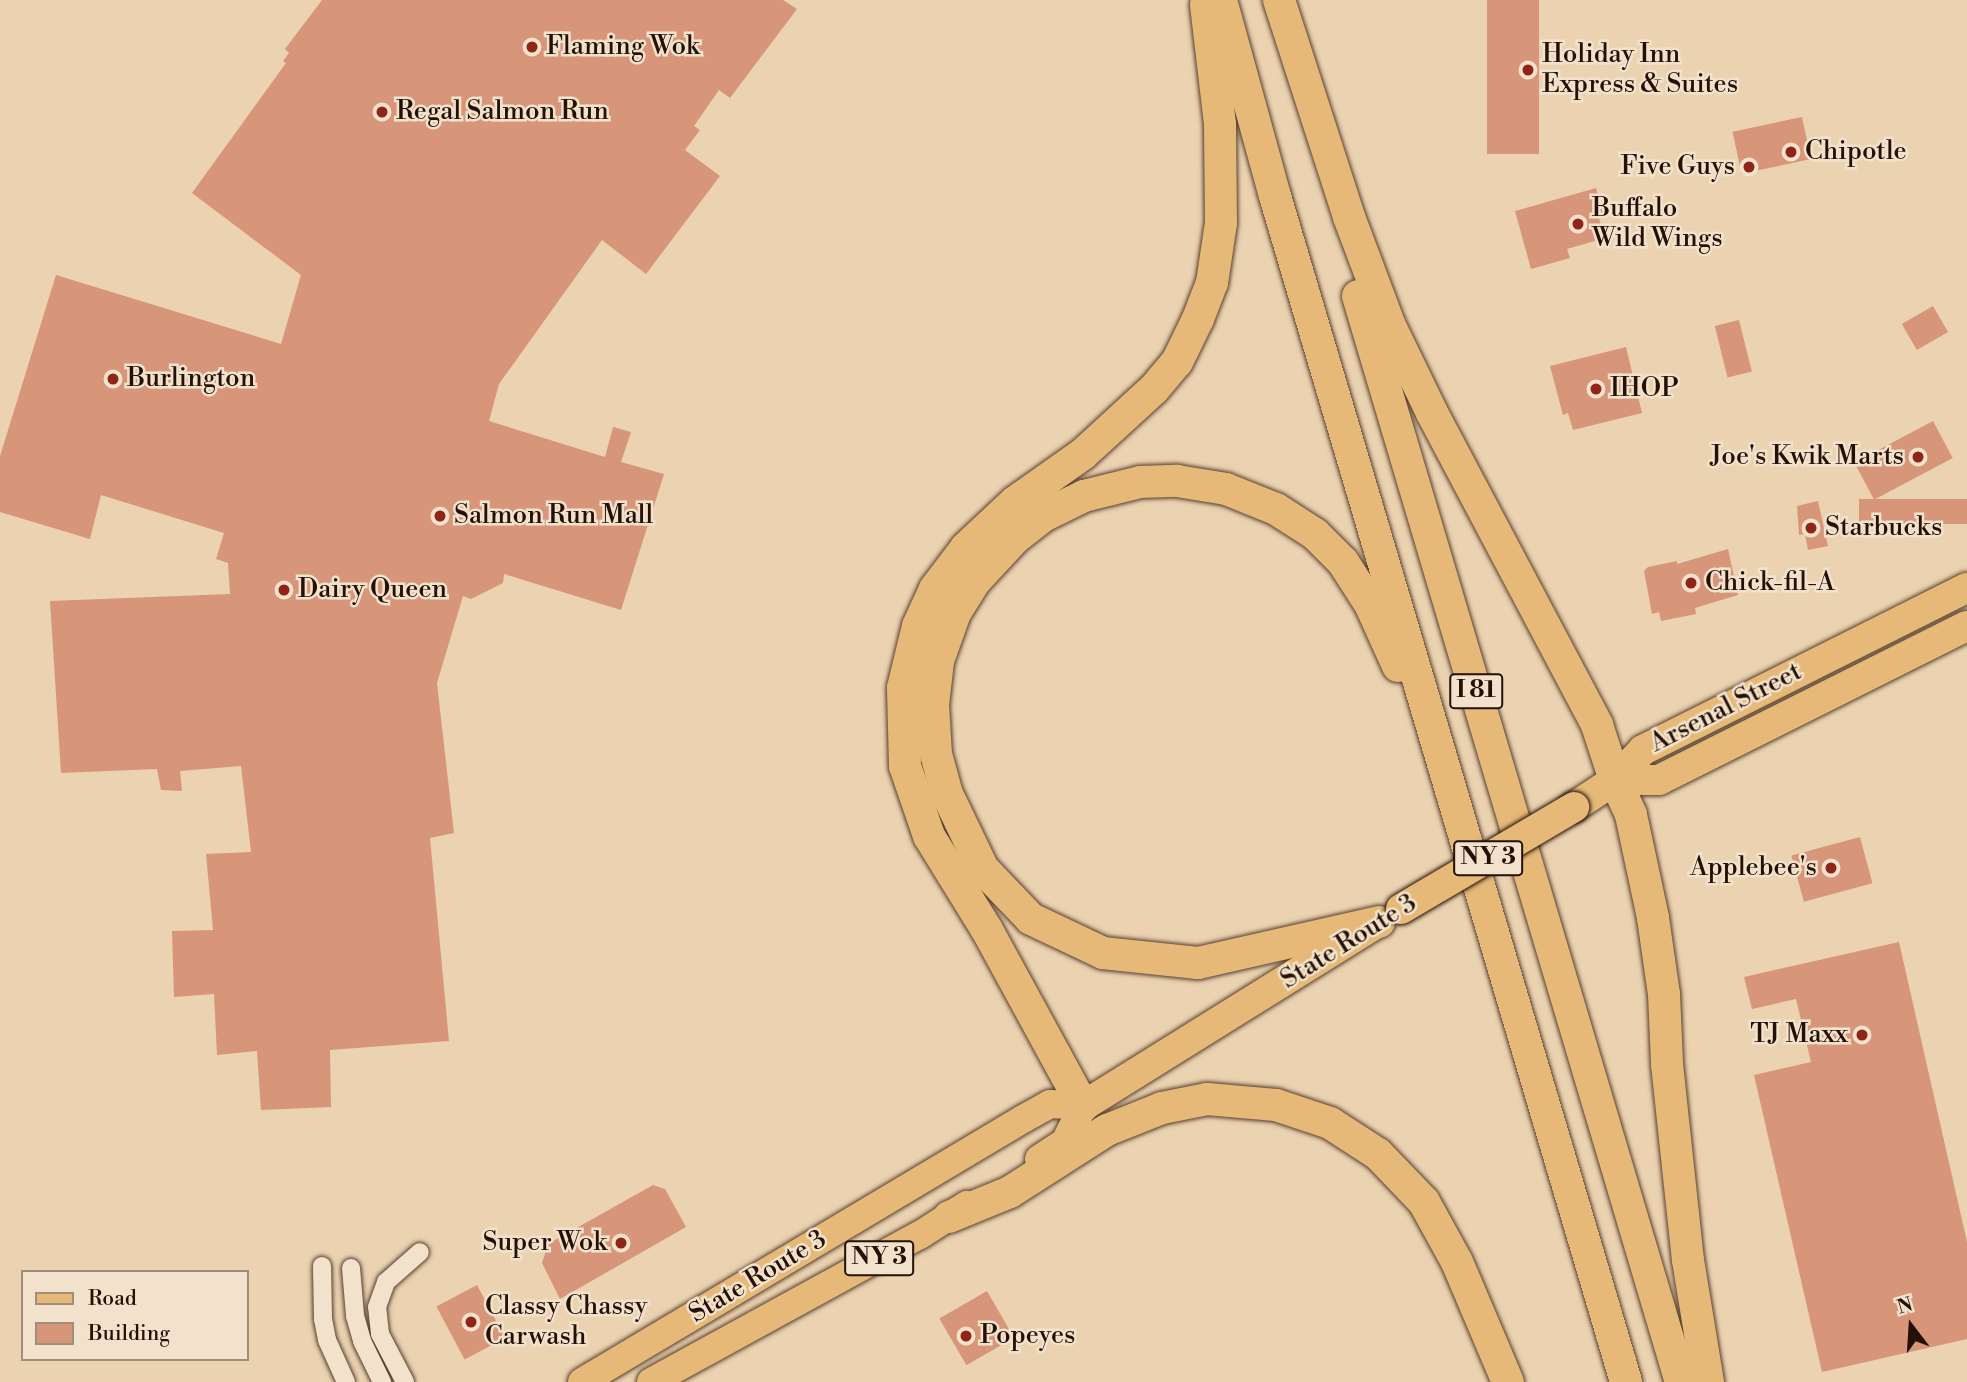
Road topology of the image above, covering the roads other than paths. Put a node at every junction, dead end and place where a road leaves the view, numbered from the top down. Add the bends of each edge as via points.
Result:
1 (1206, 0) edge
2 (1221, 0) edge
3 (1277, 0) edge
4 (1967, 588) edge
5 (1967, 626) edge
6 (1442, 756) junction
7 (1615, 780) junction
8 (1390, 915) junction
9 (1083, 1107) junction
10 (949, 1217) junction
11 (420, 1252) dead end
12 (322, 1266) dead end
13 (351, 1268) dead end
14 (346, 1382) edge
15 (382, 1382) edge
16 (405, 1382) edge
17 (582, 1382) edge
18 (651, 1382) edge
19 (1508, 1382) edge
20 (1626, 1382) edge
21 (1681, 1382) edge
22 (1708, 1382) edge

1 - 9 highway via 1220,124 1221,223 1212,283 1198,319 1177,362 1154,389 1083,454 1015,502 966,548 935,589 918,626 903,688 905,766 929,836 987,929
2 - 6 highway, I 81
3 - 7 highway via 1390,326 1597,725
3 - 21 highway, I 81 via 1317,157
4 - 7 highway, Arsenal Street / NY 3 via 1643,750
5 - 7 highway, Arsenal Street via 1659,780
6 - 8 highway via 1370,604 1343,562 1315,534 1276,509 1226,489 1177,481 1140,482 1084,496 1043,516 975,581 955,614 938,661 933,705 936,754 947,794 983,869 1031,919 1103,953 1198,963
6 - 20 highway, I 81
7 - 8 highway, State Route 3 / NY 3, bridge
7 - 22 highway via 1631,815 1653,918 1688,1260
8 - 9 highway, State Route 3 / NY 3
9 - 10 main road, State Route 3 / NY 3 via 1065,1142
9 - 17 main road, State Route 3 / NY 3 via 1050,1104
10 - 18 main road, State Route 3 / NY 3
10 - 19 highway via 1010,1192 1107,1130 1161,1108 1207,1099 1276,1105 1330,1123 1378,1154 1424,1202 1457,1262
11 - 16 street via 386,1282 377,1307 380,1334
12 - 14 street via 327,1340
13 - 15 street via 362,1341

